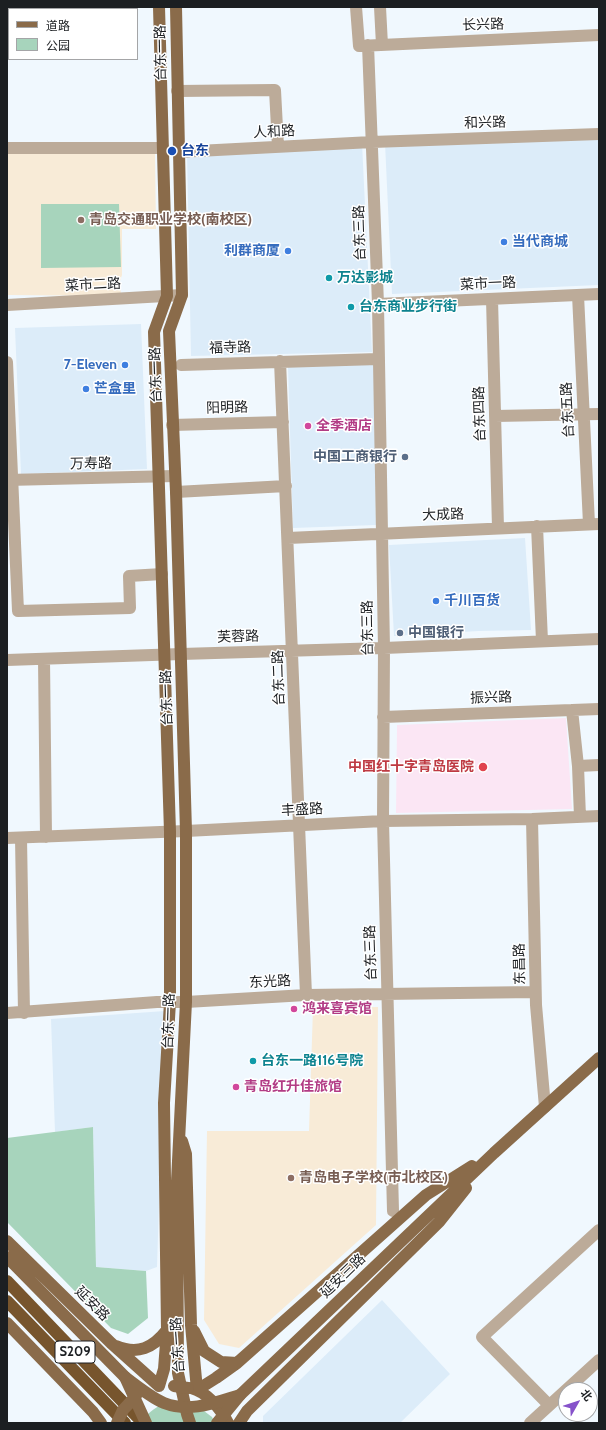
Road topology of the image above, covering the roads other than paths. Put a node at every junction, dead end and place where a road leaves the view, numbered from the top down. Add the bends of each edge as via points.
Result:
1 (159, 7) edge
2 (176, 7) edge
3 (356, 7) edge
4 (380, 7) edge
5 (599, 35) edge
6 (368, 45) junction
7 (382, 45) junction
8 (177, 91) junction
9 (599, 134) edge
10 (372, 142) junction
11 (278, 147) junction
12 (7, 148) edge
13 (163, 148) junction
14 (178, 152) junction
15 (599, 294) edge
16 (182, 295) junction
17 (578, 295) junction
18 (167, 296) junction
19 (492, 299) junction
20 (378, 304) junction
21 (7, 305) edge
22 (378, 359) junction
23 (280, 361) junction
24 (7, 362) edge
25 (181, 365) dead end
26 (599, 414) edge
27 (583, 415) junction
28 (495, 416) junction
29 (284, 422) junction
30 (172, 425) junction
31 (175, 476) junction
32 (160, 478) junction
33 (10, 480) edge
34 (286, 486) junction
35 (176, 492) junction
36 (594, 524) edge
37 (537, 526) junction
38 (498, 528) junction
39 (381, 533) junction
40 (288, 538) junction
41 (162, 574) junction
42 (599, 639) edge
43 (542, 641) junction
44 (384, 648) junction
45 (298, 650) junction
46 (165, 654) junction
47 (181, 654) junction
48 (44, 659) junction
49 (7, 660) edge
50 (599, 709) edge
51 (572, 710) junction
52 (384, 717) junction
53 (599, 765) edge
54 (578, 766) junction
55 (599, 816) edge
56 (580, 817) junction
57 (532, 819) junction
58 (383, 821) junction
59 (300, 826) junction
60 (186, 831) junction
61 (170, 832) junction
62 (46, 837) junction
63 (7, 838) edge
64 (21, 838) junction
65 (536, 992) junction
66 (388, 994) junction
67 (306, 995) junction
68 (170, 1002) junction
69 (186, 1002) junction
70 (7, 1013) edge
71 (24, 1013) junction
72 (599, 1058) edge
73 (545, 1107) junction
74 (179, 1133) junction
75 (494, 1153) junction
76 (393, 1211) dead end
77 (599, 1230) edge
78 (7, 1241) edge
79 (8, 1258) edge
80 (7, 1281) edge
81 (7, 1301) edge
82 (7, 1323) edge
83 (191, 1325) junction
84 (167, 1330) junction
85 (111, 1343) junction
86 (599, 1360) edge
87 (237, 1363) junction
88 (125, 1377) junction
89 (159, 1386) junction
90 (192, 1389) junction
91 (240, 1395) junction
92 (549, 1405) junction
93 (95, 1418) edge
94 (101, 1423) edge
95 (117, 1423) edge
96 (125, 1423) edge
97 (144, 1423) edge
98 (190, 1423) edge
99 (217, 1423) edge
100 (228, 1423) edge
101 (239, 1423) edge
102 (530, 1423) edge

1 - 13 main road, 台东一路
2 - 8 main road, 台东一路
3 - 6 street via 358,46
4 - 7 street
5 - 7 street, 长兴路
6 - 7 street, 长兴路
6 - 10 street, 台东三路
8 - 11 street via 275,90
8 - 14 main road, 台东一路
9 - 10 street, 和兴路
10 - 11 street, 人和路
10 - 20 street, 台东三路
11 - 14 street, 人和路
12 - 13 street
13 - 18 main road, 台东一路
14 - 16 main road, 台东一路
15 - 17 street, 菜市一路
16 - 18 street, 菜市二路
16 - 30 main road, 台东一路 via 169,331
17 - 19 street, 菜市一路
17 - 27 street, 台东五路
18 - 21 street, 菜市二路
18 - 32 main road, 台东一路 via 154,332
19 - 20 street, 菜市一路
19 - 28 street, 台东四路
20 - 22 street, 台东三路
22 - 23 street, 福寺路
22 - 39 street, 台东三路
23 - 25 street, 福寺路
23 - 29 street, 台东二路
24 - 33 street
26 - 27 street
27 - 28 street
27 - 36 street, 台东五路
28 - 38 street, 台东四路
29 - 30 street, 阳明路
29 - 34 street, 台东二路
30 - 31 main road, 台东一路
31 - 32 street, 万寿路
31 - 35 main road, 台东一路
32 - 33 street, 万寿路
32 - 41 main road, 台东一路
33 - 41 street via 18,611 130,608 129,576
34 - 35 street
34 - 40 street, 台东二路
35 - 47 main road, 台东一路
36 - 37 street, 大成路
37 - 38 street, 大成路
37 - 43 street
38 - 39 street, 大成路
39 - 40 street, 大成路
39 - 44 street, 台东三路
40 - 45 street, 台东二路
41 - 46 main road, 台东一路
42 - 43 street, 芙蓉路
43 - 44 street, 芙蓉路
44 - 45 street, 芙蓉路
44 - 52 street, 台东三路
45 - 47 street, 芙蓉路
45 - 59 street, 台东二路
46 - 47 street, 芙蓉路
46 - 48 street, 芙蓉路
46 - 61 main road, 台东一路
47 - 60 main road, 台东一路
48 - 49 street, 芙蓉路
48 - 62 street
50 - 51 street, 振兴路
51 - 52 street, 振兴路
51 - 54 street
52 - 58 street, 台东三路
53 - 54 street
54 - 56 street
55 - 56 street, 丰盛路
56 - 57 street, 丰盛路
57 - 58 street, 丰盛路
57 - 65 street, 东昌路
58 - 59 street, 丰盛路
58 - 66 street, 台东三路
59 - 60 street, 丰盛路
59 - 67 street, 台东二路
60 - 61 street, 丰盛路
60 - 69 main road, 台东一路
61 - 62 street, 丰盛路
61 - 68 main road, 台东一路
62 - 64 street, 丰盛路
63 - 64 street, 丰盛路
64 - 71 street
65 - 66 street, 东光路
65 - 73 street, 东昌路
66 - 67 street, 东光路
66 - 76 street, 台东三路
67 - 69 street, 东光路
68 - 69 street, 东光路
68 - 71 street, 东光路
68 - 84 main road, 台东一路 via 164,1103
69 - 74 main road, 台东一路
70 - 71 street, 东光路
72 - 73 main road, 延安三路
73 - 75 main road, 延安三路
74 - 83 main road, 台东一路 via 186,1154
74 - 98 main road via 178,1373
75 - 87 main road, 延安三路 via 426,1194
75 - 91 main road, 延安三路
75 - 101 main road, 延安三路 via 439,1222 247,1411
77 - 92 street via 482,1337
78 - 85 main road, 延安路
79 - 88 main road
80 - 97 highway, S209
81 - 96 highway, S209
82 - 93 main road
83 - 87 main road via 204,1351 221,1362
83 - 90 main road, 台东一路
84 - 85 main road via 159,1340 137,1351
84 - 89 main road, 台东一路 via 164,1369
85 - 89 main road, 延安路
86 - 92 street
87 - 90 main road, 延安三路 via 216,1378
88 - 91 main road, bridge via 163,1403 189,1408
88 - 97 main road, bridge
89 - 90 main road, bridge via 168,1384
89 - 95 main road, bridge via 136,1396 123,1410
90 - 100 main road via 219,1407
91 - 99 main road, 延安三路, bridge
92 - 102 street
93 - 94 main road

